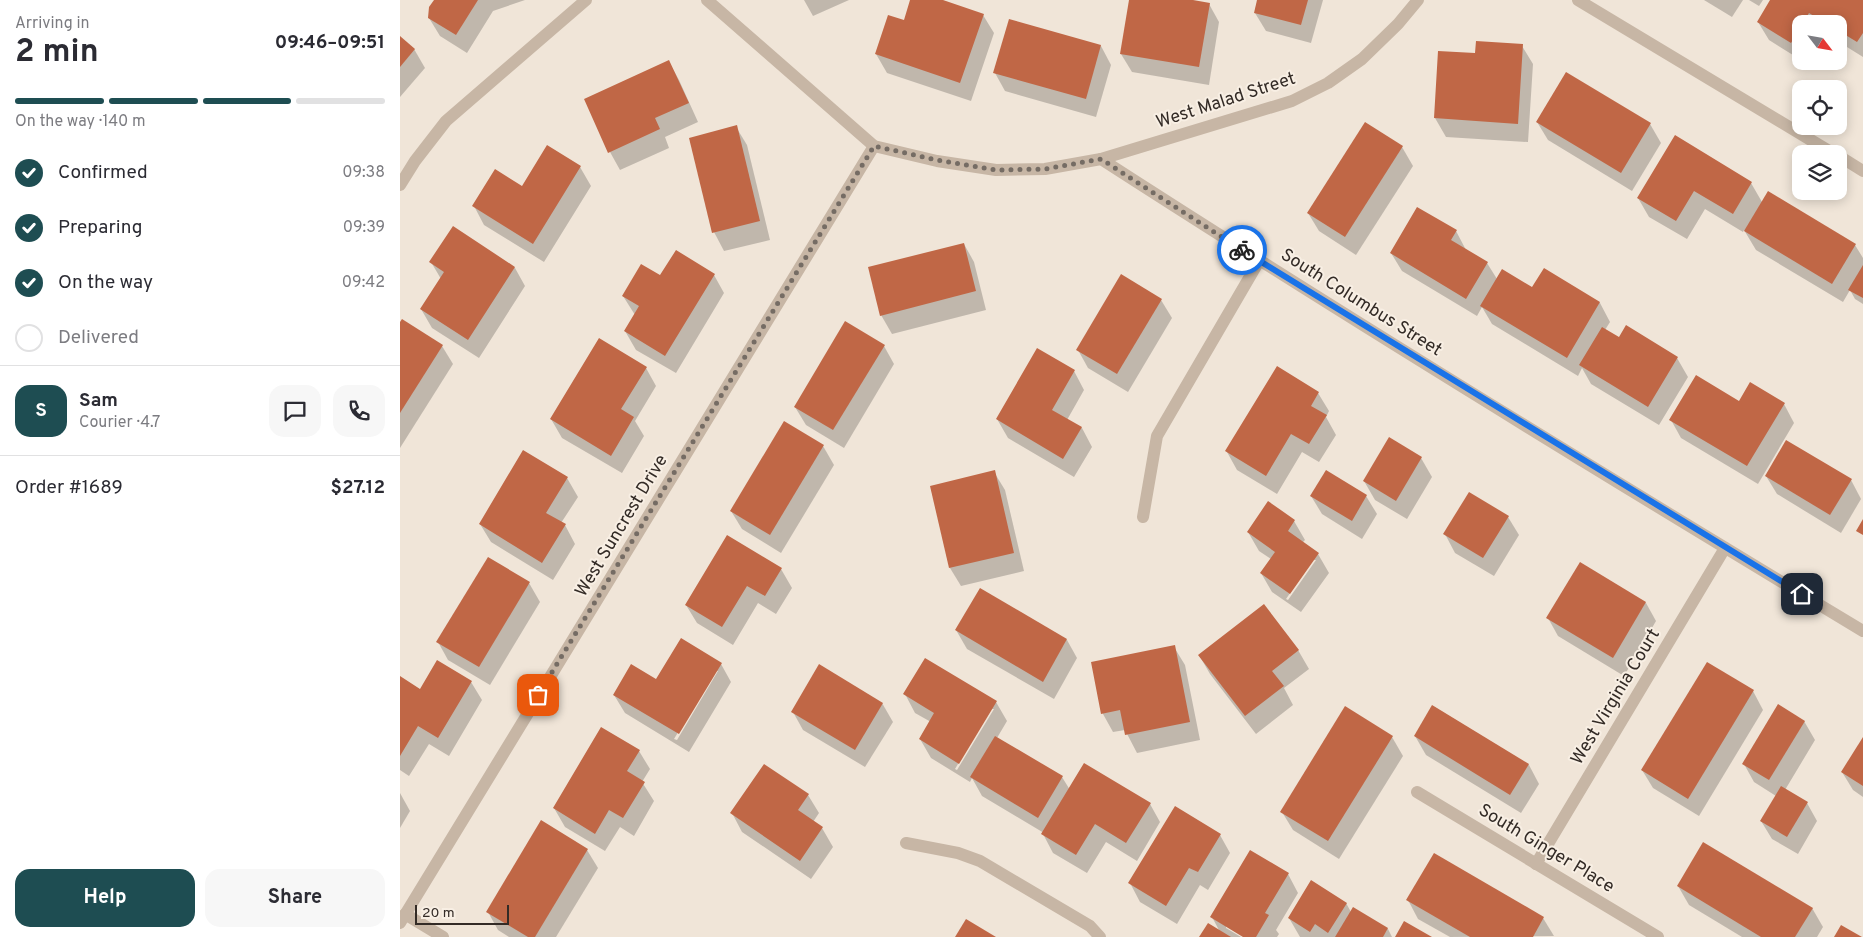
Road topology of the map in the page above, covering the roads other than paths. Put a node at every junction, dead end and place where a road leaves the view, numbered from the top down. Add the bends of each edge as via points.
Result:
1 (586, 0) edge
2 (707, 0) edge
3 (1418, 0) edge
4 (1578, 0) edge
5 (1819, 145) edge
6 (874, 146) junction
7 (1101, 159) junction
8 (1847, 161) edge
9 (1863, 171) edge
10 (400, 185) edge
11 (1259, 261) junction
12 (1143, 517) dead end
13 (1726, 548) junction
14 (1863, 631) edge
15 (1417, 792) dead end
16 (906, 843) dead end
17 (1536, 864) junction
18 (403, 919) edge
19 (443, 937) edge
20 (1100, 937) edge
21 (1658, 937) edge

1 - 10 street via 446,121 414,161
2 - 6 street
3 - 7 street, West Malad Street via 1362,58 1328,83 1292,101
4 - 5 street
6 - 7 street via 996,170 1045,169
6 - 18 street, West Suncrest Drive
7 - 11 street, South Columbus Street
8 - 9 street
11 - 12 street via 1157,436
11 - 13 street, South Columbus Street
13 - 14 street, South Columbus Street
13 - 17 street, West Virginia Court
15 - 17 street, South Ginger Place
16 - 20 street via 958,853 980,861 1090,926
17 - 21 street, South Ginger Place
18 - 19 street

